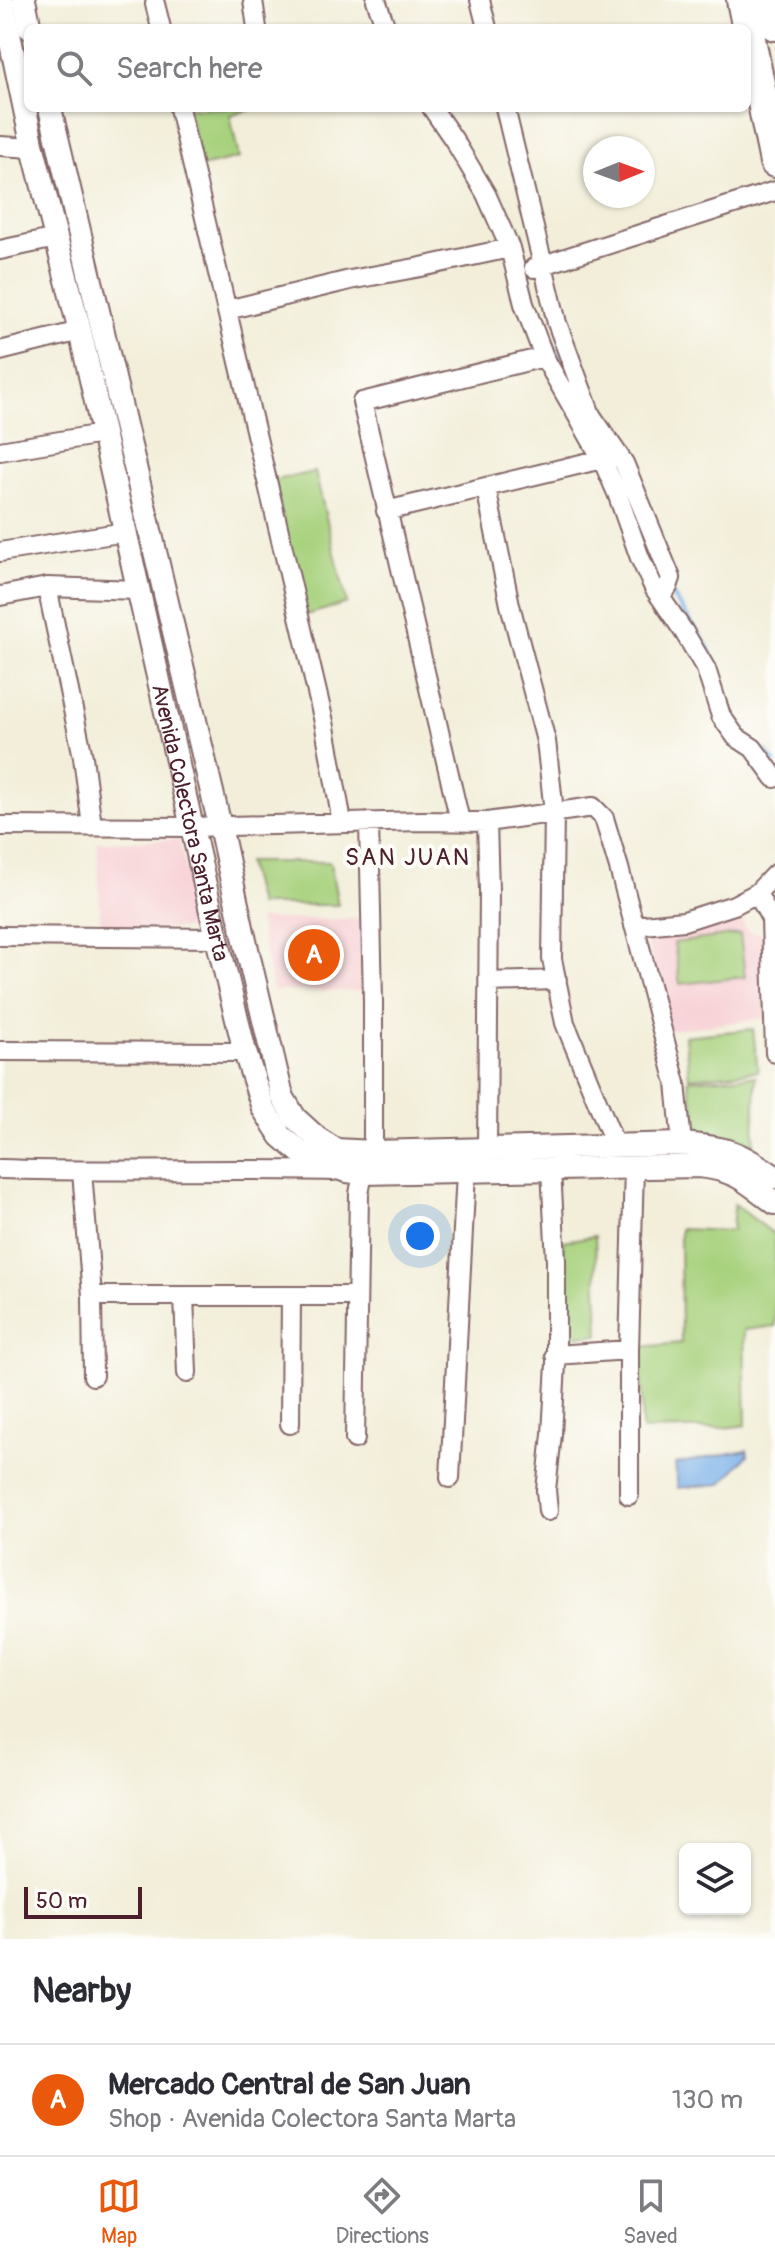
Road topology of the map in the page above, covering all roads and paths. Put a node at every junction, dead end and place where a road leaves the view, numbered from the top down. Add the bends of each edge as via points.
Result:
1 (2, 0) edge
2 (24, 0) edge
3 (253, 0) edge
4 (376, 0) edge
5 (480, 0) edge
6 (742, 0) edge
7 (769, 0) edge
8 (155, 4) dead end
9 (29, 24) edge
10 (160, 24) edge
11 (256, 24) edge
12 (385, 24) edge
13 (486, 24) edge
14 (747, 24) edge
15 (4, 25) edge
16 (775, 25) edge
17 (751, 44) edge
18 (24, 110) edge
19 (25, 112) edge
20 (51, 112) edge
21 (180, 112) edge
22 (435, 112) edge
23 (506, 112) edge
24 (0, 146) edge
25 (33, 148) junction
26 (775, 162) edge
27 (775, 191) edge
28 (56, 238) junction
29 (510, 248) junction
30 (0, 250) edge
31 (542, 265) junction
32 (516, 273) junction
33 (227, 310) junction
34 (80, 331) junction
35 (0, 351) edge
36 (544, 357) junction
37 (102, 434) junction
38 (0, 451) edge
39 (602, 459) junction
40 (486, 488) junction
41 (386, 511) junction
42 (125, 532) junction
43 (0, 552) edge
44 (47, 587) junction
45 (138, 590) junction
46 (0, 596) edge
47 (660, 597) junction
48 (775, 778) edge
49 (554, 812) junction
50 (460, 821) junction
51 (342, 822) junction
52 (369, 822) junction
53 (487, 822) junction
54 (0, 826) edge
55 (92, 826) junction
56 (220, 826) junction
57 (193, 827) junction
58 (775, 874) edge
59 (757, 893) junction
60 (634, 926) junction
61 (0, 936) edge
62 (217, 938) junction
63 (774, 959) edge
64 (557, 980) junction
65 (489, 982) junction
66 (0, 1051) edge
67 (245, 1052) junction
68 (775, 1053) edge
69 (682, 1144) junction
70 (616, 1147) junction
71 (487, 1149) junction
72 (373, 1152) junction
73 (634, 1167) junction
74 (0, 1169) edge
75 (551, 1170) junction
76 (82, 1171) junction
77 (355, 1172) junction
78 (466, 1172) junction
79 (775, 1177) edge
80 (775, 1203) edge
81 (92, 1296) junction
82 (184, 1296) junction
83 (291, 1296) junction
84 (356, 1296) junction
85 (629, 1350) junction
86 (555, 1355) junction
87 (187, 1373) dead end
88 (93, 1376) dead end
89 (290, 1424) dead end
90 (355, 1439) dead end
91 (450, 1478) dead end
92 (629, 1495) dead end
93 (548, 1511) dead end

1 - 15 street, Avenida Colectora Santa Marta
2 - 9 street
3 - 11 street
4 - 12 street
5 - 13 street
6 - 14 highway
7 - 16 highway
8 - 10 street
15 - 18 street, Avenida Colectora Santa Marta
17 - 26 highway
19 - 25 street, Avenida Colectora Santa Marta
20 - 56 street, Avenida Colectora Santa Marta
21 - 33 street
22 - 29 street via 486,194
23 - 31 street
24 - 25 street
25 - 28 street, Avenida Colectora Santa Marta
27 - 31 street
28 - 30 street
28 - 34 street, Avenida Colectora Santa Marta
29 - 32 street
29 - 33 street
31 - 32 street
31 - 47 street via 591,415 624,463 671,578
32 - 36 street
33 - 51 street via 324,722
34 - 35 street
34 - 37 street, Avenida Colectora Santa Marta
36 - 39 street
36 - 41 street via 362,402
37 - 38 street
37 - 42 street, Avenida Colectora Santa Marta
39 - 40 street
39 - 47 street
40 - 41 street
40 - 49 street via 546,741
41 - 50 street
42 - 43 street
42 - 45 street, Avenida Colectora Santa Marta
44 - 45 street
44 - 46 street
44 - 55 street
45 - 57 street, Avenida Colectora Santa Marta
47 - 48 street via 706,669 721,716
49 - 53 street
49 - 60 street via 593,807 604,818
49 - 64 street via 552,959
50 - 52 street
50 - 53 street
51 - 52 street
51 - 56 street
52 - 72 street
53 - 65 street
54 - 55 street
55 - 57 street
56 - 57 street
56 - 72 street, Avenida Colectora Santa Marta via 282,1096 295,1118 318,1139 336,1150
57 - 62 street, Avenida Colectora Santa Marta
58 - 59 street
59 - 60 street via 684,921
59 - 63 street via 771,919
60 - 69 street via 676,1083
61 - 62 street
62 - 67 street, Avenida Colectora Santa Marta
63 - 68 street
64 - 65 street
64 - 70 street via 565,1023
65 - 71 street
66 - 67 street
67 - 77 street, Avenida Colectora Santa Marta via 263,1108 281,1136 321,1163
69 - 70 street, Avenida Colectora Santa Marta
69 - 79 street, Avenida Colectora Santa Marta via 731,1150
70 - 71 street, Avenida Colectora Santa Marta
71 - 72 street, Avenida Colectora Santa Marta
72 - 77 street
73 - 75 street, Avenida Colectora Santa Marta
73 - 80 street, Avenida Colectora Santa Marta via 720,1168
73 - 85 street
74 - 76 street
75 - 78 street, Avenida Colectora Santa Marta
75 - 86 street
76 - 77 street
76 - 81 street
77 - 78 street, Avenida Colectora Santa Marta
77 - 84 street
78 - 91 street
81 - 82 street
81 - 88 street
82 - 83 street
82 - 87 street
83 - 84 street
83 - 89 street
84 - 90 street
85 - 86 street
85 - 92 street
86 - 93 street

